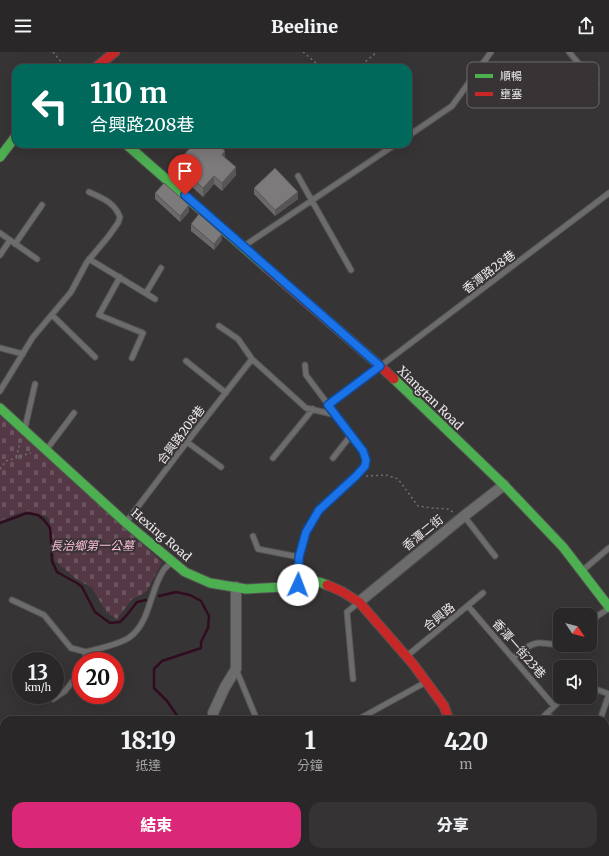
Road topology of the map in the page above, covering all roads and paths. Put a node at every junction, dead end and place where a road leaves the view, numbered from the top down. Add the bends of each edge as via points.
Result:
1 (53, 52) edge
2 (114, 52) edge
3 (303, 52) edge
4 (377, 52) edge
5 (491, 52) edge
6 (569, 52) edge
7 (484, 62) edge
8 (577, 62) edge
9 (63, 64) edge
10 (100, 64) edge
11 (317, 64) edge
12 (363, 64) edge
13 (467, 85) edge
14 (412, 133) edge
15 (12, 141) edge
16 (131, 148) edge
17 (390, 148) edge
18 (0, 157) edge
19 (298, 176) dead end
20 (89, 192) dead end
21 (609, 193) edge
22 (312, 200) junction
23 (42, 205) dead end
24 (0, 233) edge
25 (12, 242) junction
26 (243, 246) junction
27 (0, 255) edge
28 (37, 259) dead end
29 (89, 259) junction
30 (161, 268) dead end
31 (351, 270) dead end
32 (120, 277) junction
33 (146, 293) junction
34 (155, 299) dead end
35 (52, 315) junction
36 (219, 326) dead end
37 (0, 348) edge
38 (23, 354) junction
39 (95, 357) dead end
40 (132, 358) dead end
41 (252, 359) junction
42 (186, 361) dead end
43 (305, 365) dead end
44 (380, 366) junction
45 (35, 384) dead end
46 (0, 391) edge
47 (226, 393) junction
48 (328, 405) junction
49 (0, 408) edge
50 (313, 409) junction
51 (74, 413) dead end
52 (336, 415) junction
53 (24, 430) junction
54 (351, 435) junction
55 (187, 442) junction
56 (46, 450) junction
57 (273, 458) dead end
58 (333, 458) dead end
59 (221, 467) dead end
60 (0, 469) edge
61 (356, 476) junction
62 (504, 485) junction
63 (464, 516) junction
64 (126, 523) junction
65 (253, 536) dead end
66 (609, 548) edge
67 (495, 556) dead end
68 (299, 557) junction
69 (173, 562) junction
70 (582, 572) junction
71 (298, 585) junction
72 (236, 587) junction
73 (483, 593) dead end
74 (12, 600) dead end
75 (359, 602) junction
76 (468, 606) junction
77 (609, 608) edge
78 (597, 616) edge
79 (553, 645) edge
80 (86, 652) joint
81 (406, 656) junction
82 (513, 658) junction
83 (236, 668) junction
84 (353, 679) dead end
85 (72, 682) edge
86 (427, 682) junction
87 (597, 690) edge
88 (64, 692) edge
89 (609, 694) edge
90 (554, 706) joint
91 (546, 714) joint
92 (213, 716) edge
93 (255, 716) edge
94 (365, 716) edge
95 (448, 716) edge
96 (549, 716) edge
97 (601, 716) edge

1 - 9 path
2 - 10 street
3 - 11 path
4 - 12 path
5 - 7 lane
6 - 8 lane
13 - 14 lane via 452,106
15 - 18 street
16 - 26 street, Xiangtan Road
17 - 22 lane
19 - 22 lane
20 - 29 lane via 107,200 118,210 120,217 108,237
21 - 44 lane, 香潭路28巷
22 - 26 lane
22 - 31 lane
23 - 25 lane
24 - 25 lane
25 - 27 lane
25 - 28 lane
26 - 44 street, Xiangtan Road
29 - 32 lane
29 - 35 lane via 71,292
30 - 33 lane
32 - 33 lane
32 - 40 lane via 99,315 143,333
33 - 34 lane
35 - 38 lane via 33,337
35 - 39 lane
36 - 41 lane via 238,339
37 - 38 lane
38 - 46 lane
41 - 47 lane, 合興路208巷
41 - 50 lane via 306,408
42 - 47 lane
43 - 48 lane via 306,375
44 - 48 lane, 香潭路28巷
44 - 62 street, Xiangtan Road
45 - 53 lane
47 - 55 lane, 合興路208巷
48 - 52 lane
49 - 53 street, Hexing Road
50 - 52 lane
50 - 57 lane
51 - 56 lane
52 - 54 lane
53 - 56 street, Hexing Road
54 - 58 lane
54 - 61 lane via 363,451 366,460 365,466
55 - 59 lane
55 - 64 lane, 合興路208巷
56 - 60 path via 6,461
56 - 64 street, Hexing Road
61 - 63 path via 386,476 398,479 418,506 448,509
61 - 68 lane via 319,510 306,532
62 - 63 street, 香潭二街
62 - 70 street, Xiangtan Road via 563,547
63 - 67 lane
63 - 75 street, 香潭二街
64 - 69 street, Hexing Road
65 - 68 lane via 258,549
66 - 70 lane
68 - 71 lane
69 - 72 street, Hexing Road via 185,572 210,583
69 - 80 lane via 164,569 156,584 138,629 129,638
70 - 77 street, Xiangtan Road
71 - 72 street, Hexing Road via 246,589
71 - 75 street, Hexing Road via 319,582
72 - 83 street
73 - 76 lane, 合興路
74 - 80 lane via 44,615 71,648
75 - 81 street, Hexing Road
75 - 84 lane via 347,612
76 - 81 lane, 合興路
76 - 82 lane, 香潭一街23巷
77 - 78 lane
79 - 82 lane via 538,643
81 - 86 street, Hexing Road
82 - 90 lane, 香潭一街23巷
83 - 92 street via 225,686
83 - 93 lane
85 - 88 lane
86 - 94 lane
86 - 95 street, Hexing Road via 444,706
87 - 89 lane
89 - 97 lane
90 - 91 lane
91 - 96 lane

